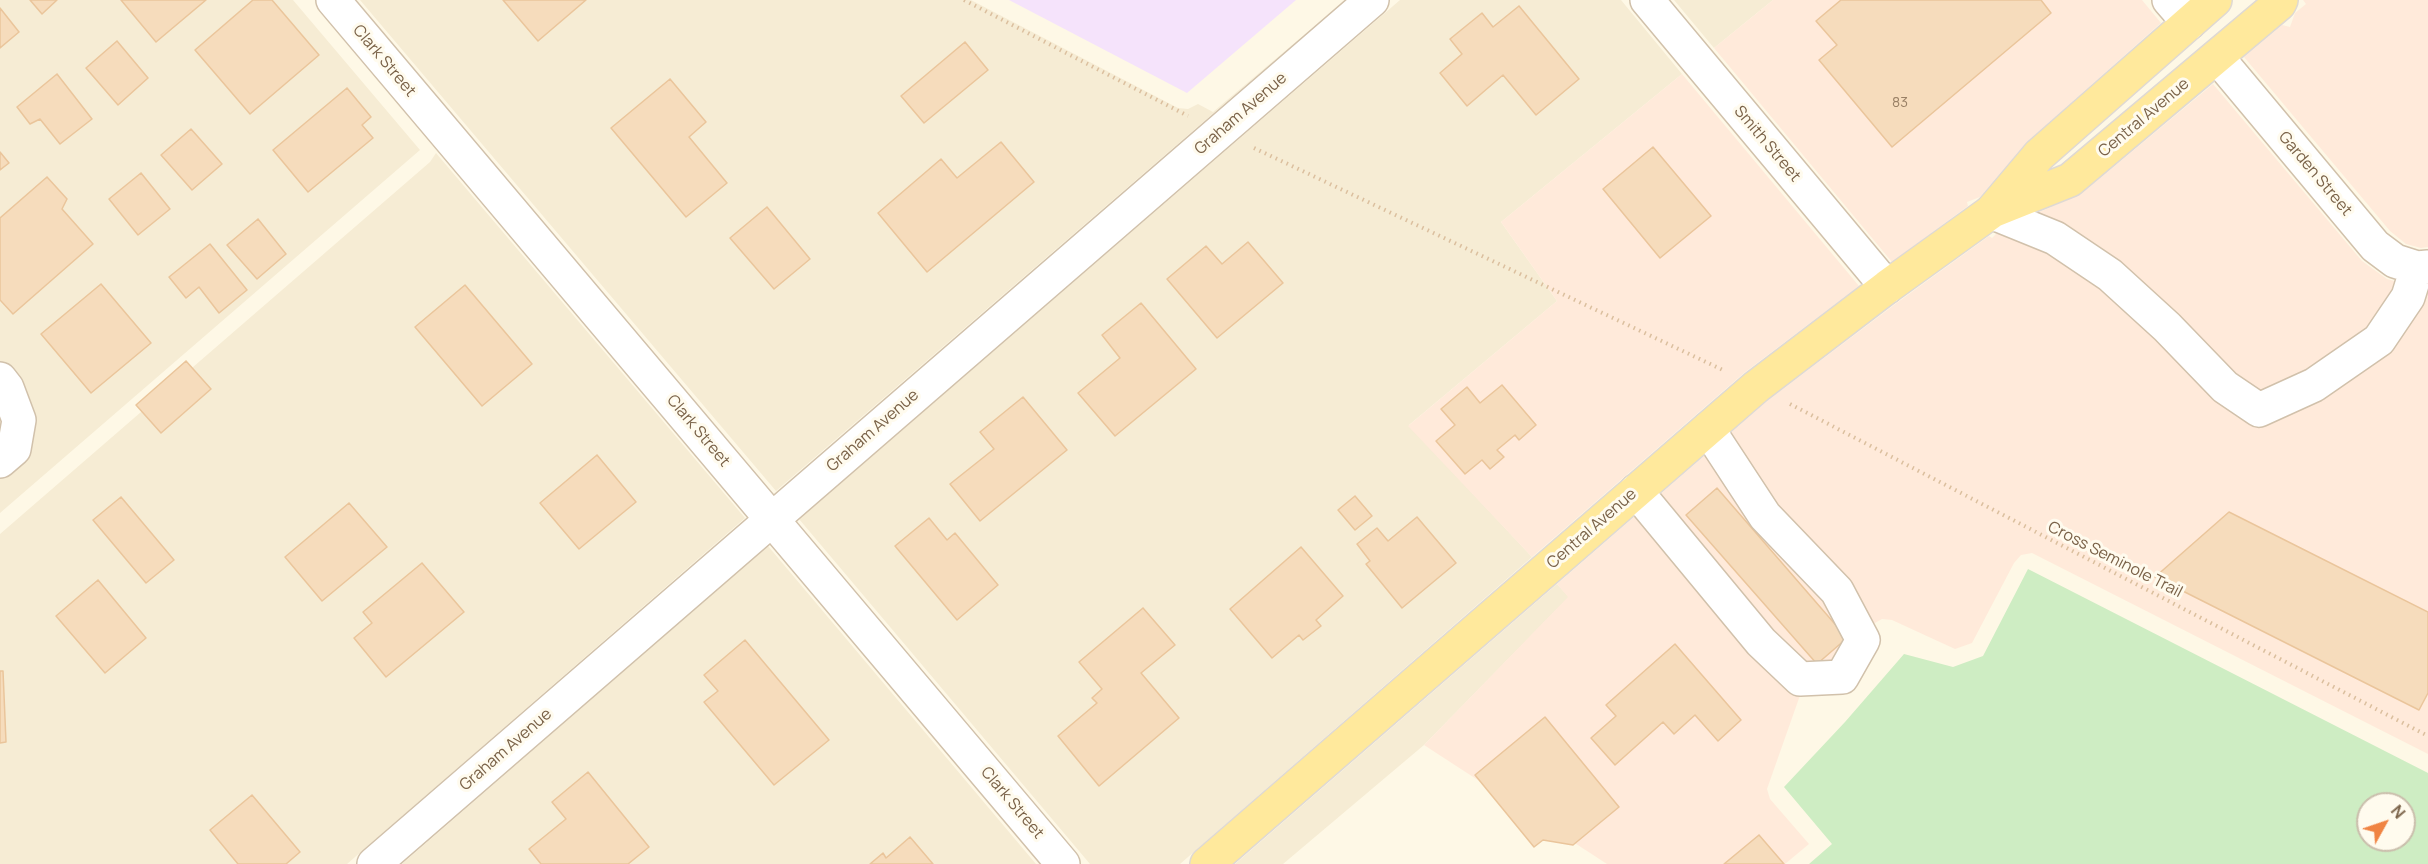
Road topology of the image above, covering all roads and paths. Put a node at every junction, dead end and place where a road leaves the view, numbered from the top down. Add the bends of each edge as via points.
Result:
1 (333, 0) edge
2 (964, 0) edge
3 (1372, 0) edge
4 (1647, 0) edge
5 (2215, 0) edge
6 (2280, 2) edge
7 (2179, 12) edge
8 (2217, 57) junction
9 (1194, 119) dead end
10 (1251, 147) dead end
11 (1991, 212) junction
12 (2424, 272) edge
13 (1887, 287) junction
14 (1723, 370) dead end
15 (0, 380) edge
16 (1792, 405) dead end
17 (1708, 429) junction
18 (0, 461) edge
19 (1636, 491) junction
20 (772, 518) junction
21 (2428, 736) edge
22 (374, 864) edge
23 (1063, 864) edge
24 (1207, 864) edge

1 - 20 street, Clark Street
2 - 9 path
3 - 20 street, Graham Avenue
4 - 13 street, Smith Street
5 - 7 main road, Central Avenue
6 - 8 main road, Central Avenue
7 - 11 main road, Central Avenue via 2039,155
8 - 11 main road, Central Avenue via 2070,180
8 - 12 street, Garden Street via 2375,246 2395,261
10 - 14 path
11 - 12 street via 2055,238 2110,275 2225,387 2259,410 2314,385 2379,340
11 - 13 main road, Central Avenue
13 - 17 main road, Central Avenue via 1756,387
15 - 18 street via 19,420 14,449
16 - 21 path, Cross Seminole Trail
17 - 19 main road, Central Avenue
17 - 19 street via 1765,516 1837,591 1863,640 1842,677 1800,679 1761,642
19 - 24 main road, Central Avenue
20 - 22 street, Graham Avenue
20 - 23 street, Clark Street

